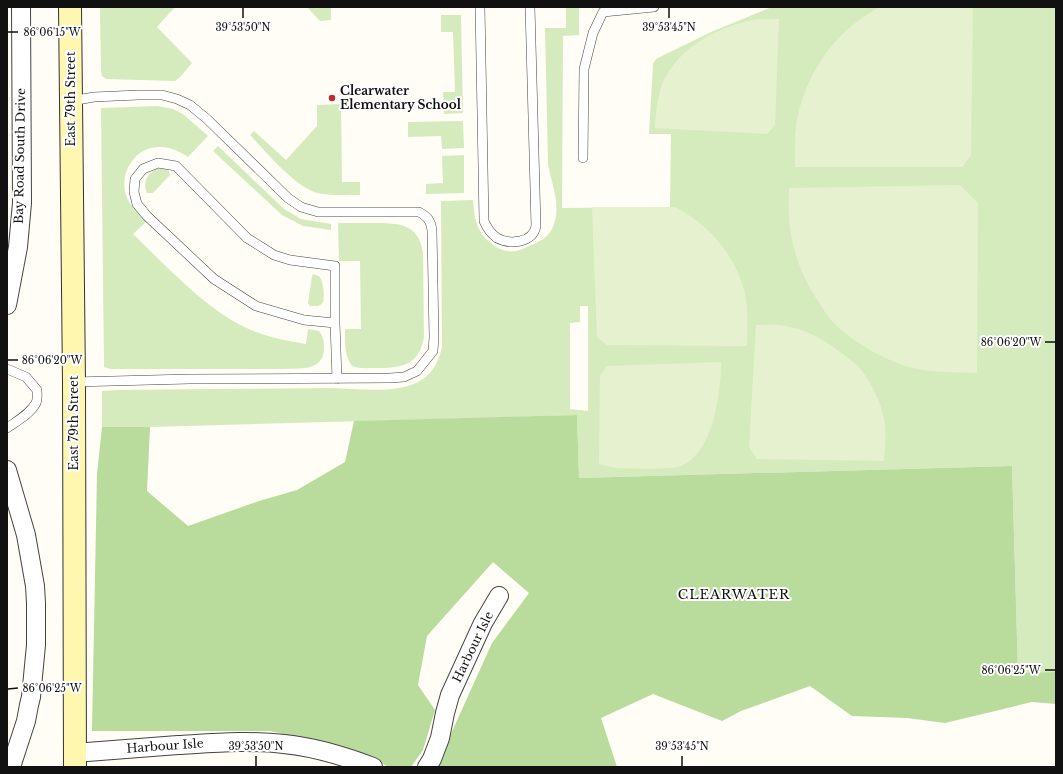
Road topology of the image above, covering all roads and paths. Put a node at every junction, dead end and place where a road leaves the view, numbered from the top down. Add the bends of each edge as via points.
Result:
1 (21, 7) edge
2 (70, 7) edge
3 (480, 7) edge
4 (530, 7) edge
5 (654, 7) edge
6 (71, 101) junction
7 (583, 158) dead end
8 (7, 305) edge
9 (335, 322) junction
10 (7, 368) edge
11 (337, 379) junction
12 (74, 382) junction
13 (7, 428) edge
14 (7, 470) edge
15 (499, 596) dead end
16 (74, 760) edge
17 (11, 767) edge
18 (373, 767) edge
19 (427, 767) edge

1 - 8 street, Bay Road South Drive via 22,203 18,247
2 - 6 street, East 79th Street
3 - 4 lane via 484,221 496,237 515,242 529,238 535,232 536,226
5 - 7 lane via 603,12 593,33 584,69
6 - 11 lane via 138,95 162,95 177,99 190,105 288,198 301,207 318,212 419,212 429,219 432,231 433,351 417,371 404,377
6 - 12 street, East 79th Street
9 - 9 lane via 335,266 290,260 274,255 247,238 176,166 158,163 143,169 135,179 134,192 137,204 214,280 256,306 304,320
9 - 11 lane
10 - 13 lane via 26,378 38,390 33,407
11 - 12 lane
12 - 16 street, East 79th Street
14 - 17 street via 26,535 36,603 36,645 31,696
15 - 19 street, Harbour Isle via 482,623 450,695 440,738
16 - 18 street, Harbour Isle via 250,741 329,752

